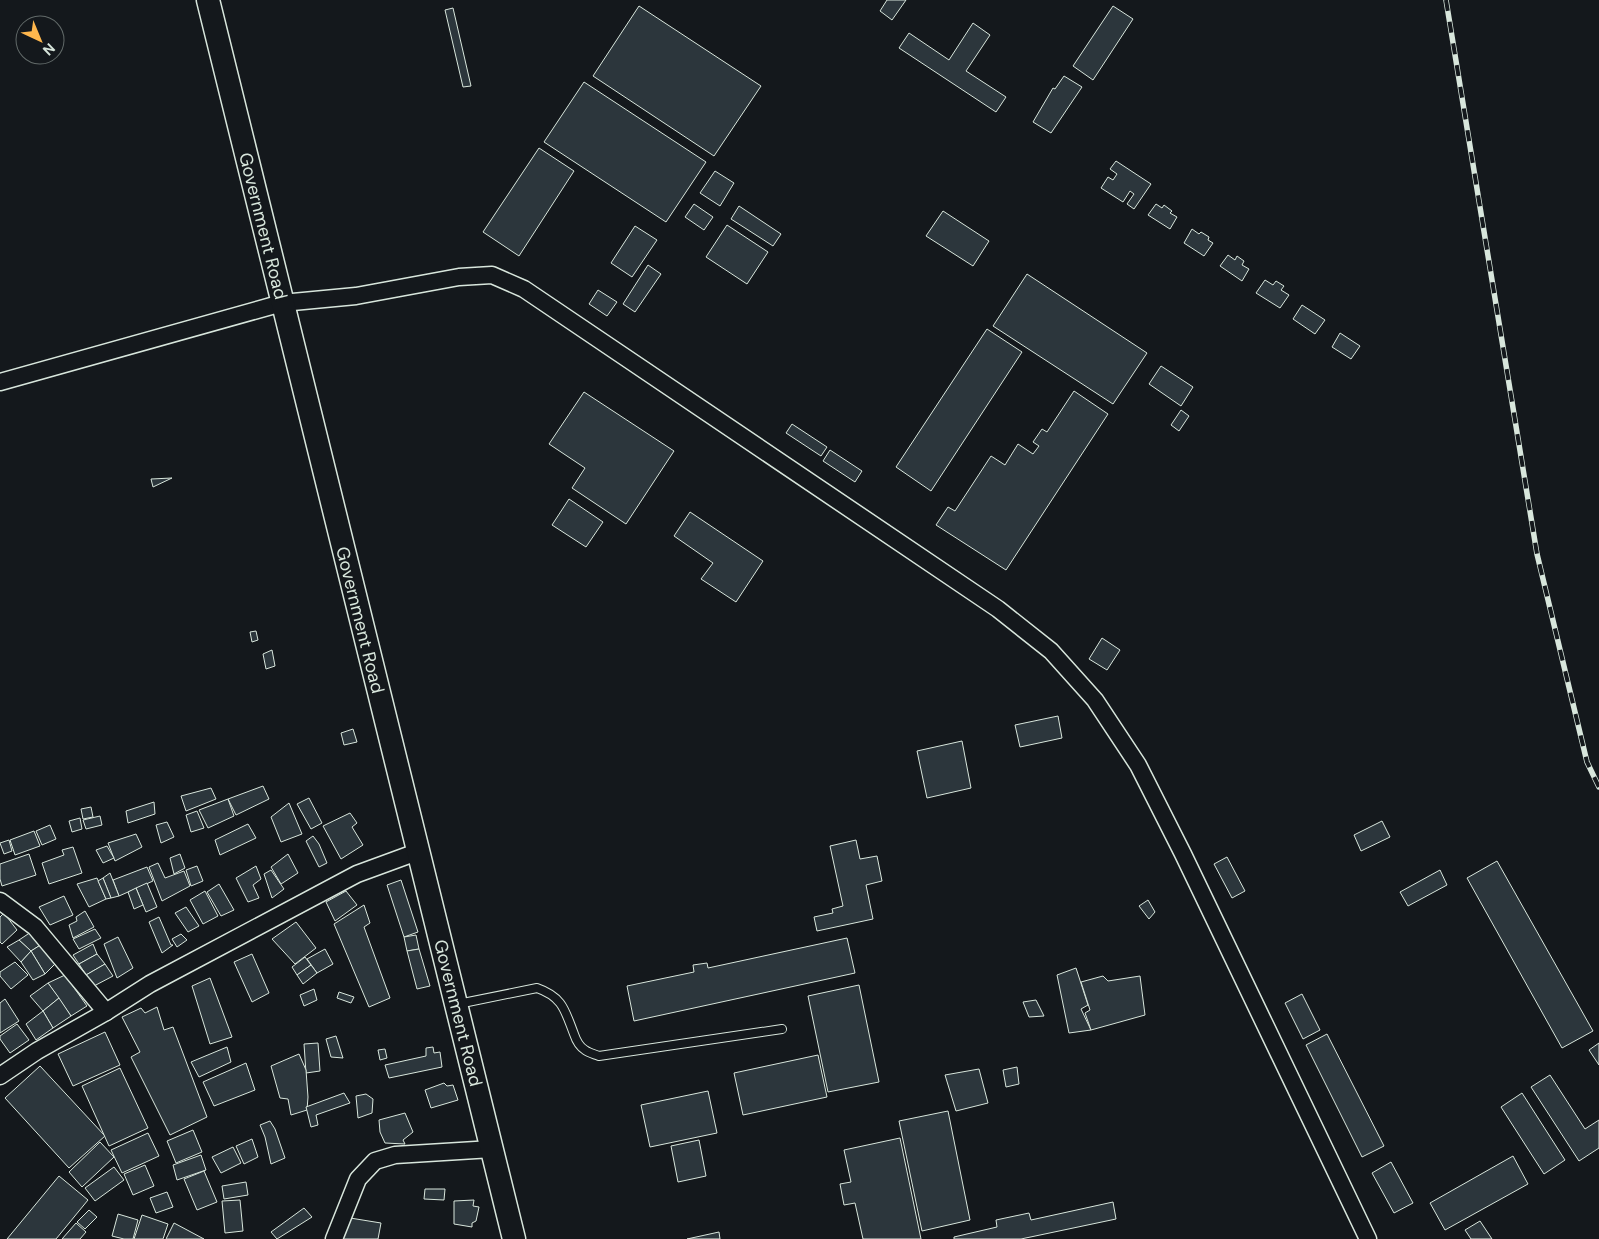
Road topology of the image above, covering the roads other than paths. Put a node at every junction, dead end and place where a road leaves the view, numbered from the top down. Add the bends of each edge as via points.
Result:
1 (208, 0) edge
2 (282, 303) junction
3 (0, 382) edge
4 (417, 852) junction
5 (0, 901) edge
6 (456, 1005) junction
7 (106, 1012) junction
8 (782, 1030) dead end
9 (0, 1076) edge
10 (492, 1149) junction
11 (334, 1239) edge
12 (514, 1239) edge
13 (1368, 1239) edge

1 - 2 street, Government Road
2 - 3 street
2 - 4 street, Government Road
2 - 13 street via 356,296 468,276 492,275 524,289 998,609 1050,651 1095,700 1138,766
4 - 6 street, Government Road
4 - 7 street via 357,874 150,984
5 - 7 street via 36,927
6 - 8 lane via 537,988 556,997 580,1046 599,1056
6 - 10 street, Government Road
7 - 9 street
10 - 11 street via 395,1155 375,1161 358,1179
10 - 12 street, Government Road

